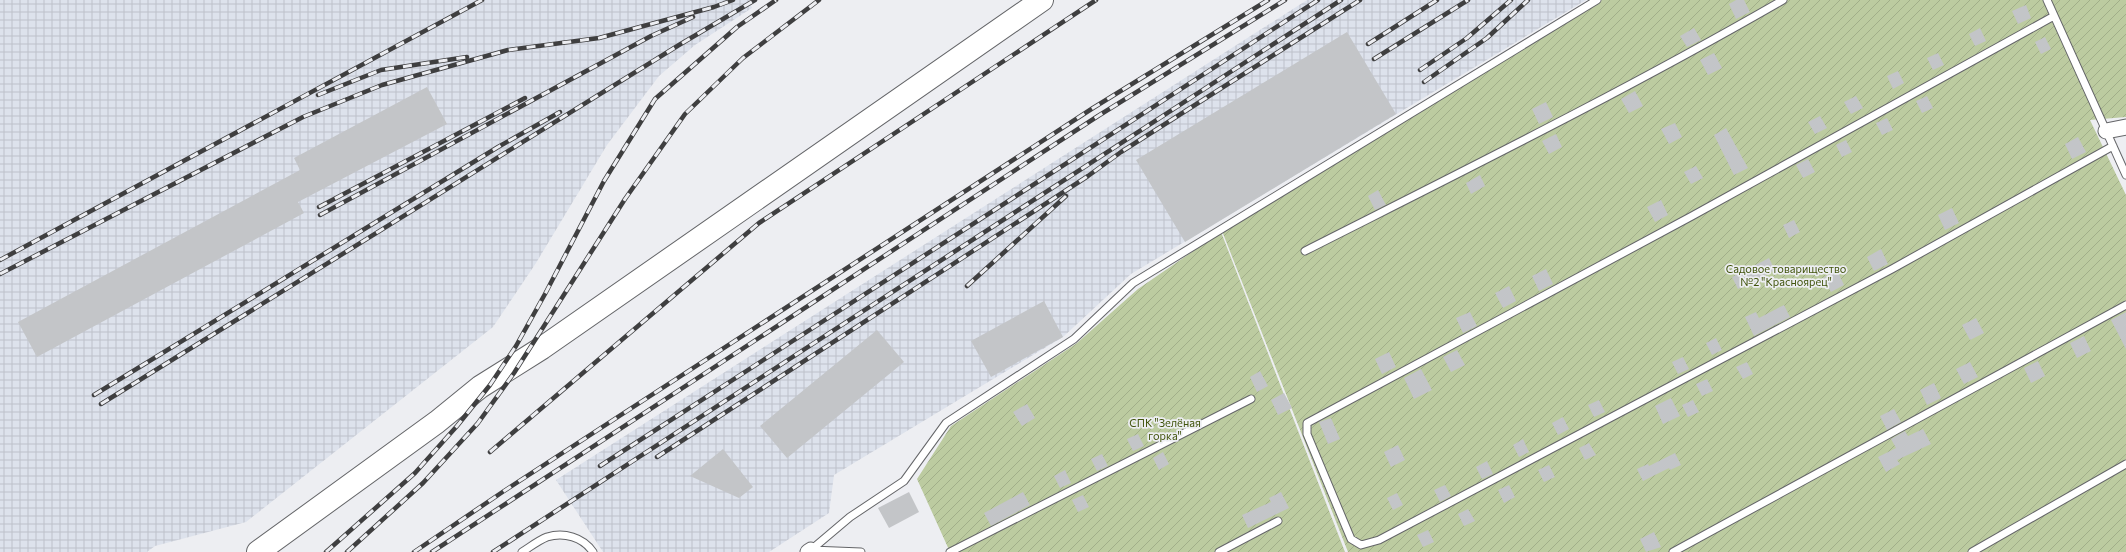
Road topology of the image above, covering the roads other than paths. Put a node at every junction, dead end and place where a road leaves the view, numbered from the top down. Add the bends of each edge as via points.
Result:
1 (1042, 0) edge
2 (1597, 0) edge
3 (1783, 0) edge
4 (2047, 0) edge
5 (2054, 16) junction
6 (2126, 127) edge
7 (2106, 131) junction
8 (2113, 146) junction
9 (2126, 175) edge
10 (1305, 251) dead end
11 (2126, 304) edge
12 (1251, 400) dead end
13 (2126, 464) edge
14 (1278, 521) dead end
15 (810, 551) edge
16 (258, 552) edge
17 (522, 552) edge
18 (593, 552) edge
19 (861, 552) edge
20 (950, 552) edge
21 (1218, 552) edge
22 (1673, 552) edge
23 (1972, 552) edge

1 - 16 highway via 542,348 480,387 437,422
2 - 15 lane via 1133,283 1074,339 946,423 904,481 850,517
3 - 10 lane via 1728,32 1572,114
4 - 5 lane
5 - 7 lane
5 - 8 lane via 1692,216 1307,423 1307,434 1351,539 1361,545 1379,540 1892,269
6 - 7 street
7 - 8 lane
8 - 9 lane
11 - 22 lane
12 - 20 lane
13 - 23 lane
14 - 21 lane
15 - 19 lane
17 - 18 lane via 547,537 570,535 588,545

